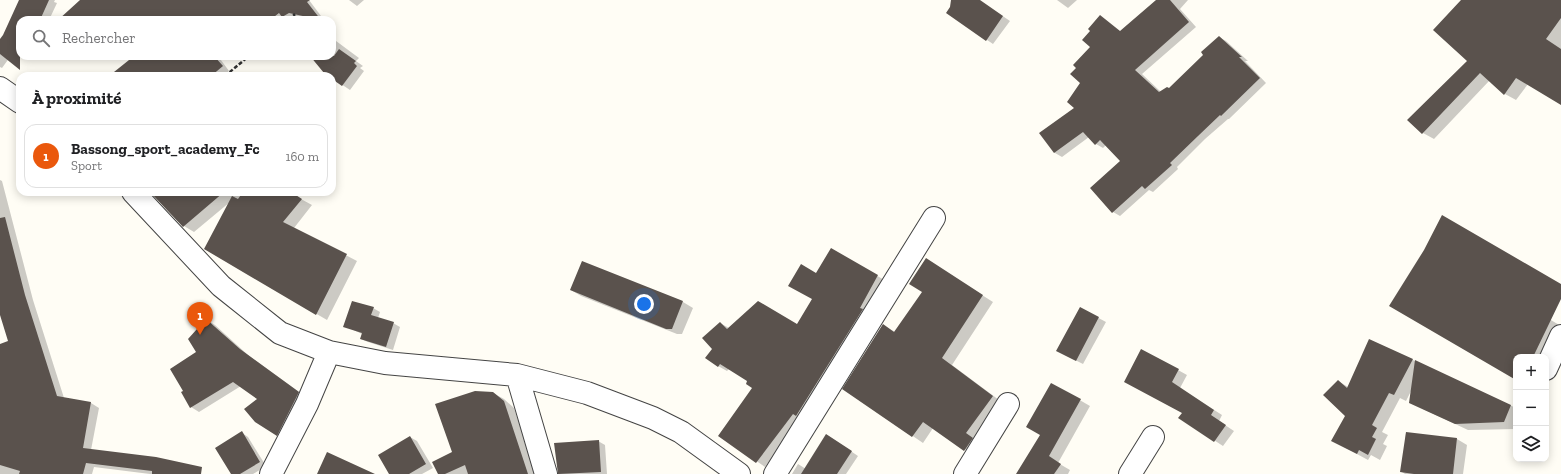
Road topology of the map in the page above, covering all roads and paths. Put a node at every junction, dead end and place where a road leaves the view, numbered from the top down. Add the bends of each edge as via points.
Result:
1 (244, 60) edge
2 (230, 72) edge
3 (0, 88) edge
4 (16, 99) edge
5 (136, 196) edge
6 (934, 218) dead end
7 (1561, 336) edge
8 (329, 352) junction
9 (1549, 362) edge
10 (517, 375) junction
11 (1008, 404) dead end
12 (1153, 437) dead end
13 (271, 474) edge
14 (546, 474) edge
15 (739, 474) edge
16 (775, 474) edge
17 (966, 474) edge
18 (1130, 474) edge

1 - 2 path
3 - 4 street
5 - 8 street via 221,286 280,333
6 - 16 street
7 - 9 street
8 - 10 street via 385,362
8 - 13 street via 308,404
10 - 14 street
10 - 15 street via 587,393 653,418 681,432
11 - 17 street
12 - 18 street

